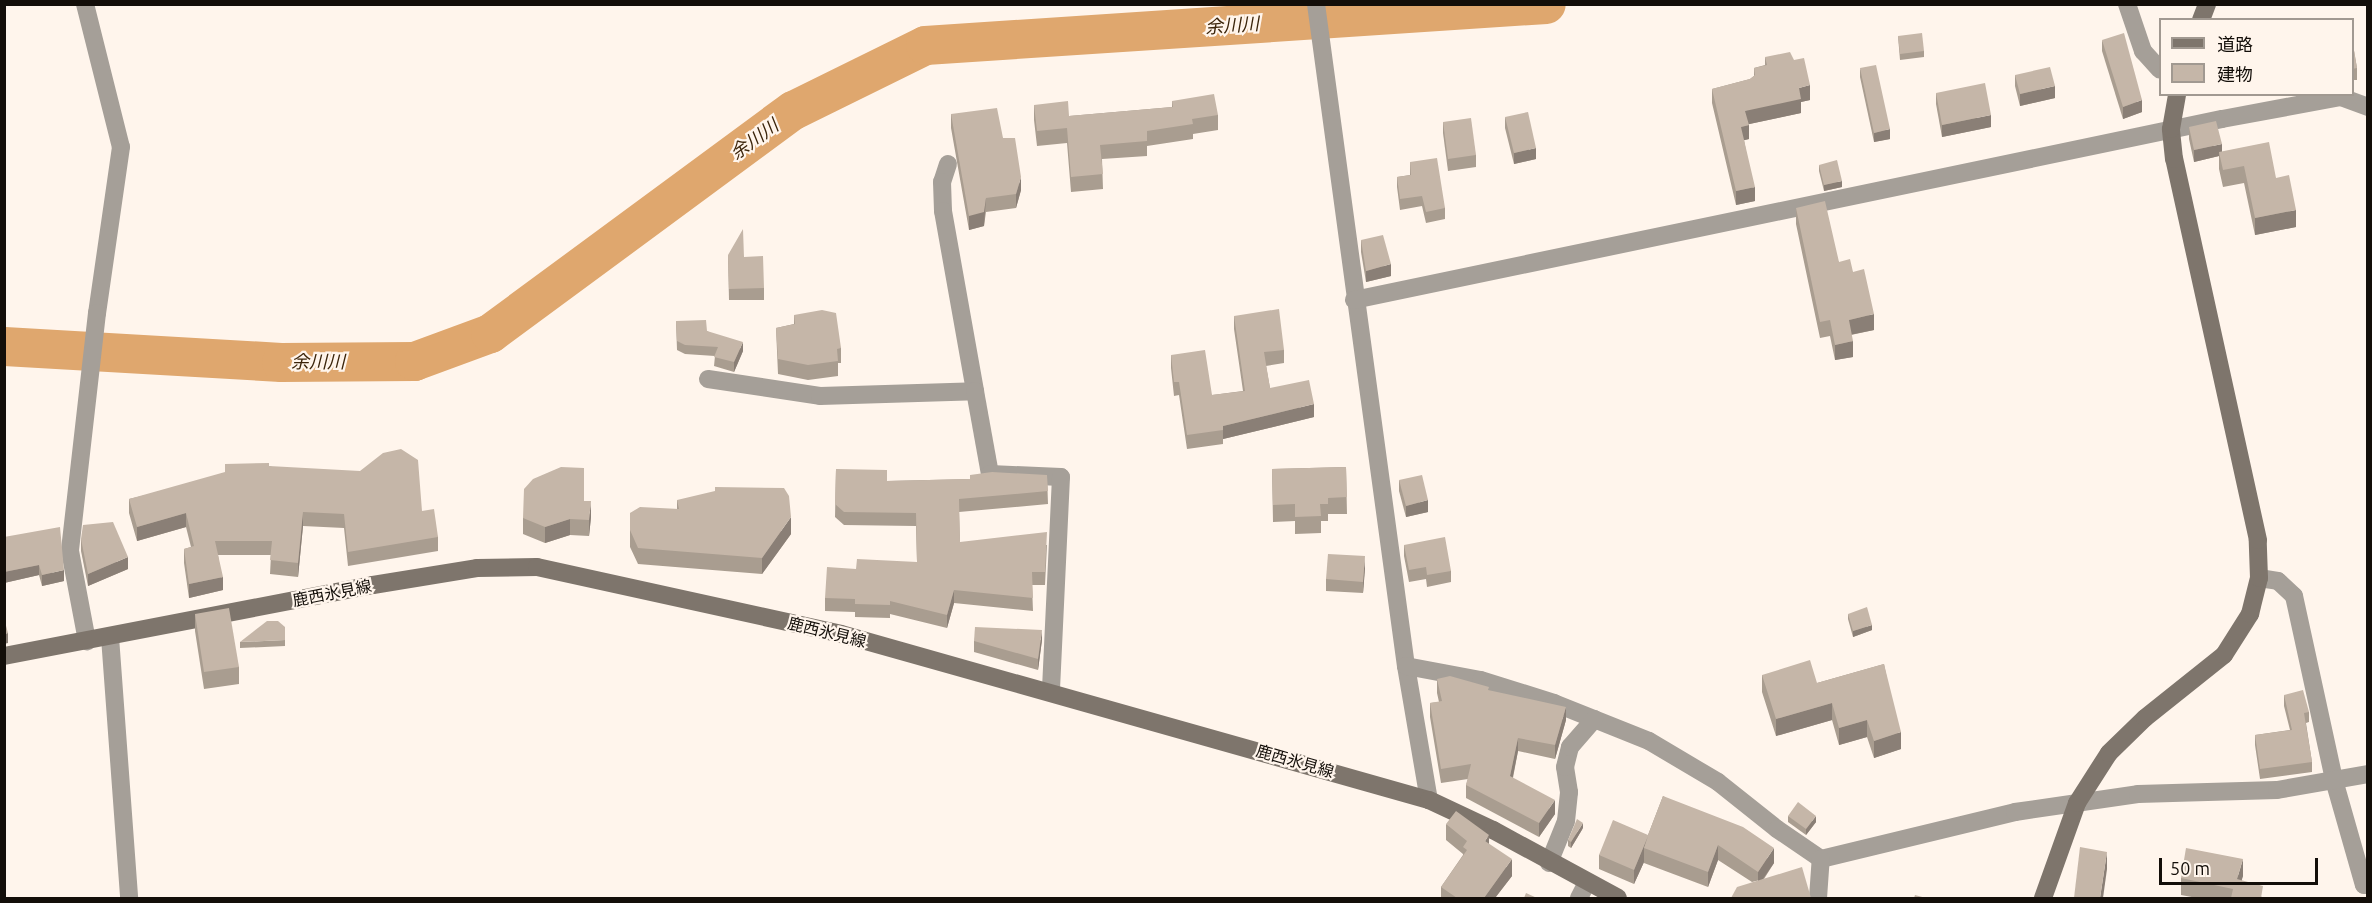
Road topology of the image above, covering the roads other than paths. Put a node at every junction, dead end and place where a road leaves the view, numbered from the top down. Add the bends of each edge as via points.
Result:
1 (85, 4) edge
2 (1316, 4) edge
3 (2128, 8) edge
4 (2159, 69) edge
5 (2177, 96) edge
6 (2367, 107) edge
7 (2171, 129) junction
8 (948, 164) dead end
9 (1354, 300) junction
10 (708, 379) dead end
11 (975, 391) junction
12 (2259, 578) junction
13 (110, 637) junction
14 (87, 641) junction
15 (4, 656) edge
16 (1406, 666) junction
17 (1051, 692) junction
18 (1594, 719) junction
19 (2367, 774) edge
20 (2334, 780) junction
21 (1429, 800) junction
22 (2077, 803) junction
23 (1821, 859) junction
24 (1549, 862) junction
25 (2367, 885) edge
26 (1582, 891) edge
27 (129, 898) edge
28 (1618, 898) edge
29 (1818, 898) edge
30 (2043, 898) edge

1 - 14 street via 121,147 97,313 70,551
2 - 9 street
3 - 4 street via 2142,51
5 - 7 main road
6 - 7 street via 2341,97
7 - 9 street
7 - 12 main road via 2180,192 2258,540
8 - 11 street via 942,182 943,211
9 - 16 street
10 - 11 street via 820,396
11 - 17 street via 990,474 1061,477
12 - 20 street via 2278,581 2294,596
12 - 22 main road via 2250,614 2224,655 2145,717 2109,753
13 - 14 main road, 鹿西氷見線
13 - 17 main road, 鹿西氷見線 via 373,585 477,568 537,567 841,634
13 - 27 street
14 - 15 main road, 鹿西氷見線
16 - 18 street via 1480,680
16 - 21 street
17 - 21 main road, 鹿西氷見線
18 - 23 street via 1648,741 1719,782
18 - 24 street via 1570,747 1565,767 1569,792 1566,821
19 - 20 street
20 - 22 street via 2277,790 2138,794
20 - 25 street
21 - 24 main road, 鹿西氷見線
22 - 23 street via 2015,812
22 - 30 main road
23 - 29 street
24 - 26 main road, 鹿西氷見線
26 - 28 main road, 鹿西氷見線

